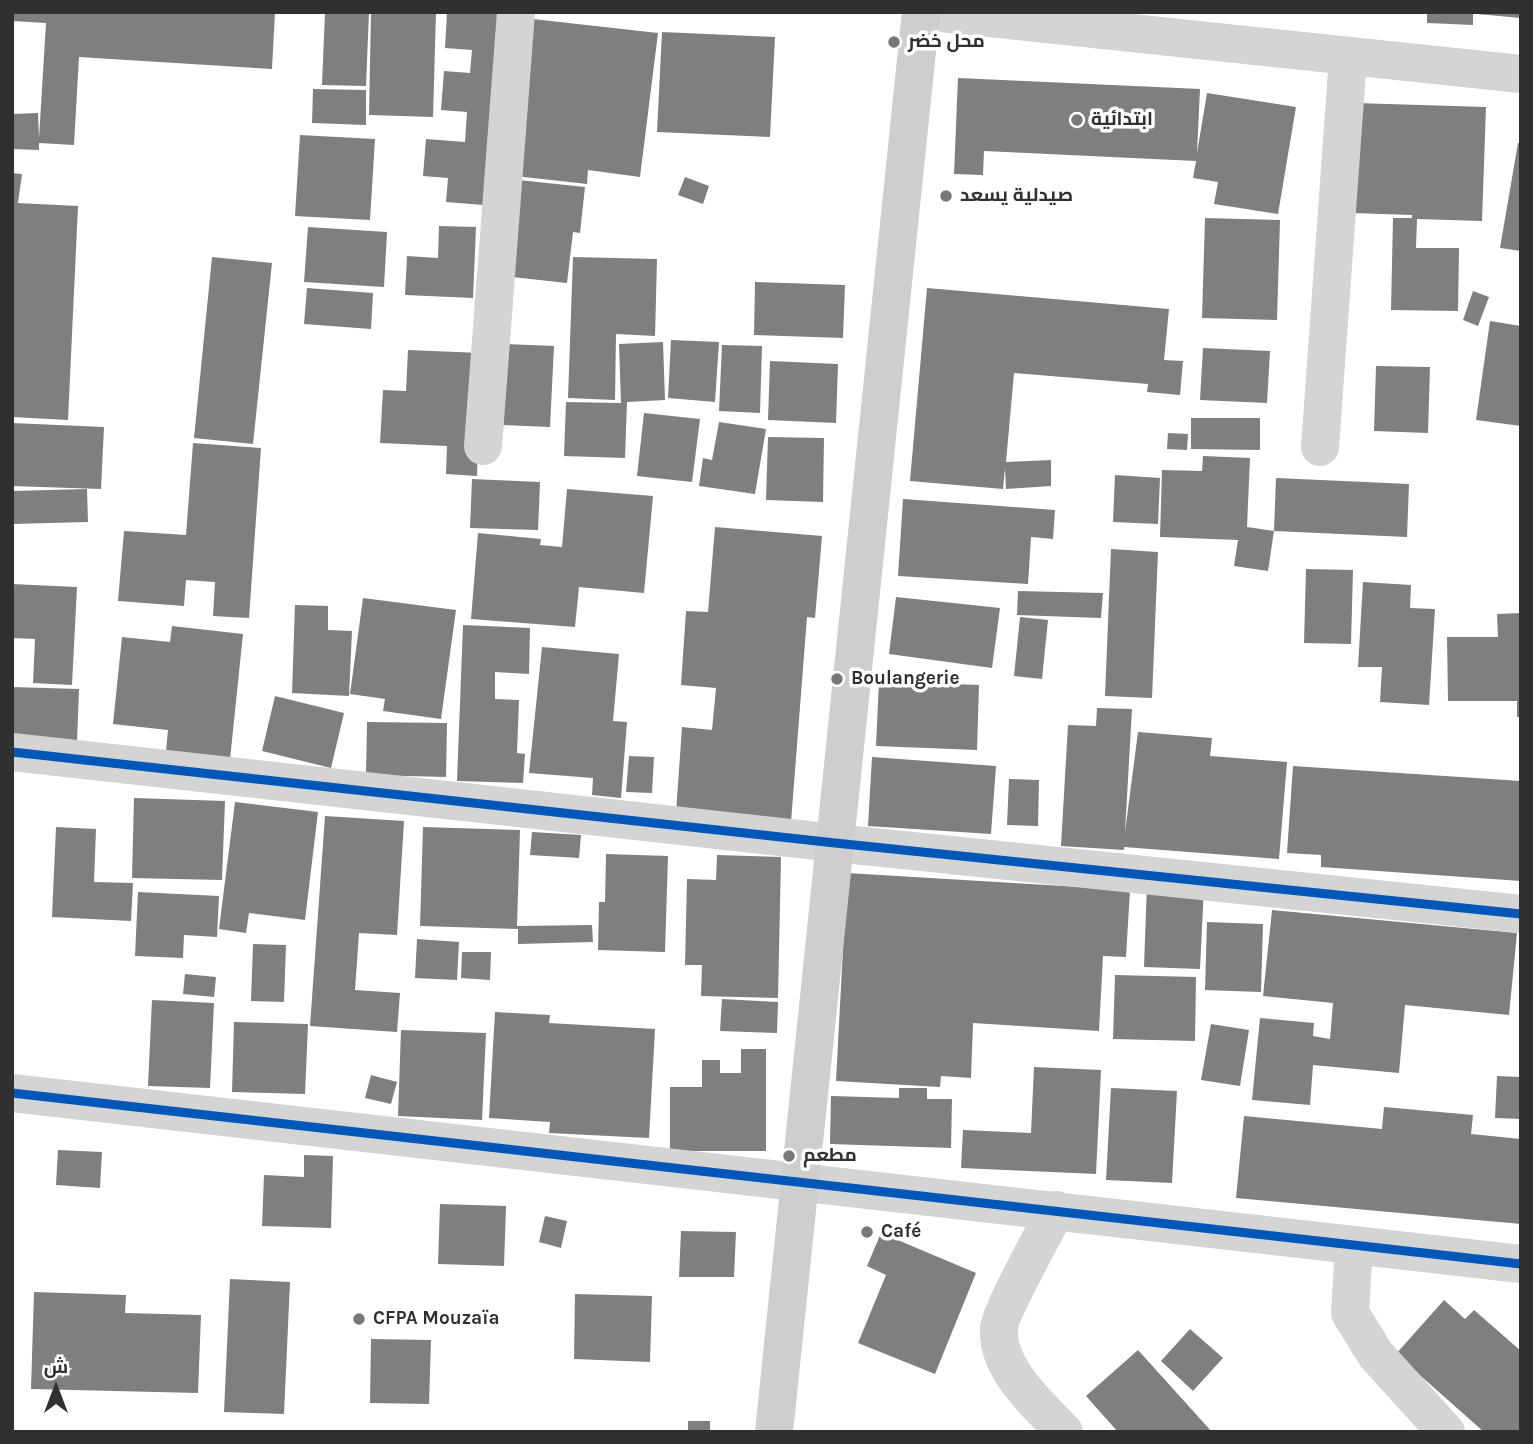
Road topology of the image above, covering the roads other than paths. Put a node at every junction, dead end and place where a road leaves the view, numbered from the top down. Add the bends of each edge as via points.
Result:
1 (516, 12) edge
2 (921, 12) edge
3 (933, 12) edge
4 (1348, 57) junction
5 (1521, 74) edge
6 (482, 446) dead end
7 (1320, 447) dead end
8 (12, 752) edge
9 (835, 843) junction
10 (1521, 914) edge
11 (12, 1093) edge
12 (800, 1184) junction
13 (1056, 1210) junction
14 (1354, 1245) junction
15 (1521, 1264) edge
16 (774, 1432) edge
17 (1064, 1432) edge
18 (1446, 1432) edge

1 - 6 street
2 - 9 main road
3 - 4 street
4 - 5 street
4 - 7 street
8 - 9 street
9 - 10 street
9 - 12 main road
11 - 12 street
12 - 13 street
12 - 16 main road
13 - 14 street
13 - 17 street via 999,1326 1003,1355 1022,1386
14 - 15 street
14 - 18 street via 1350,1313 1376,1355

